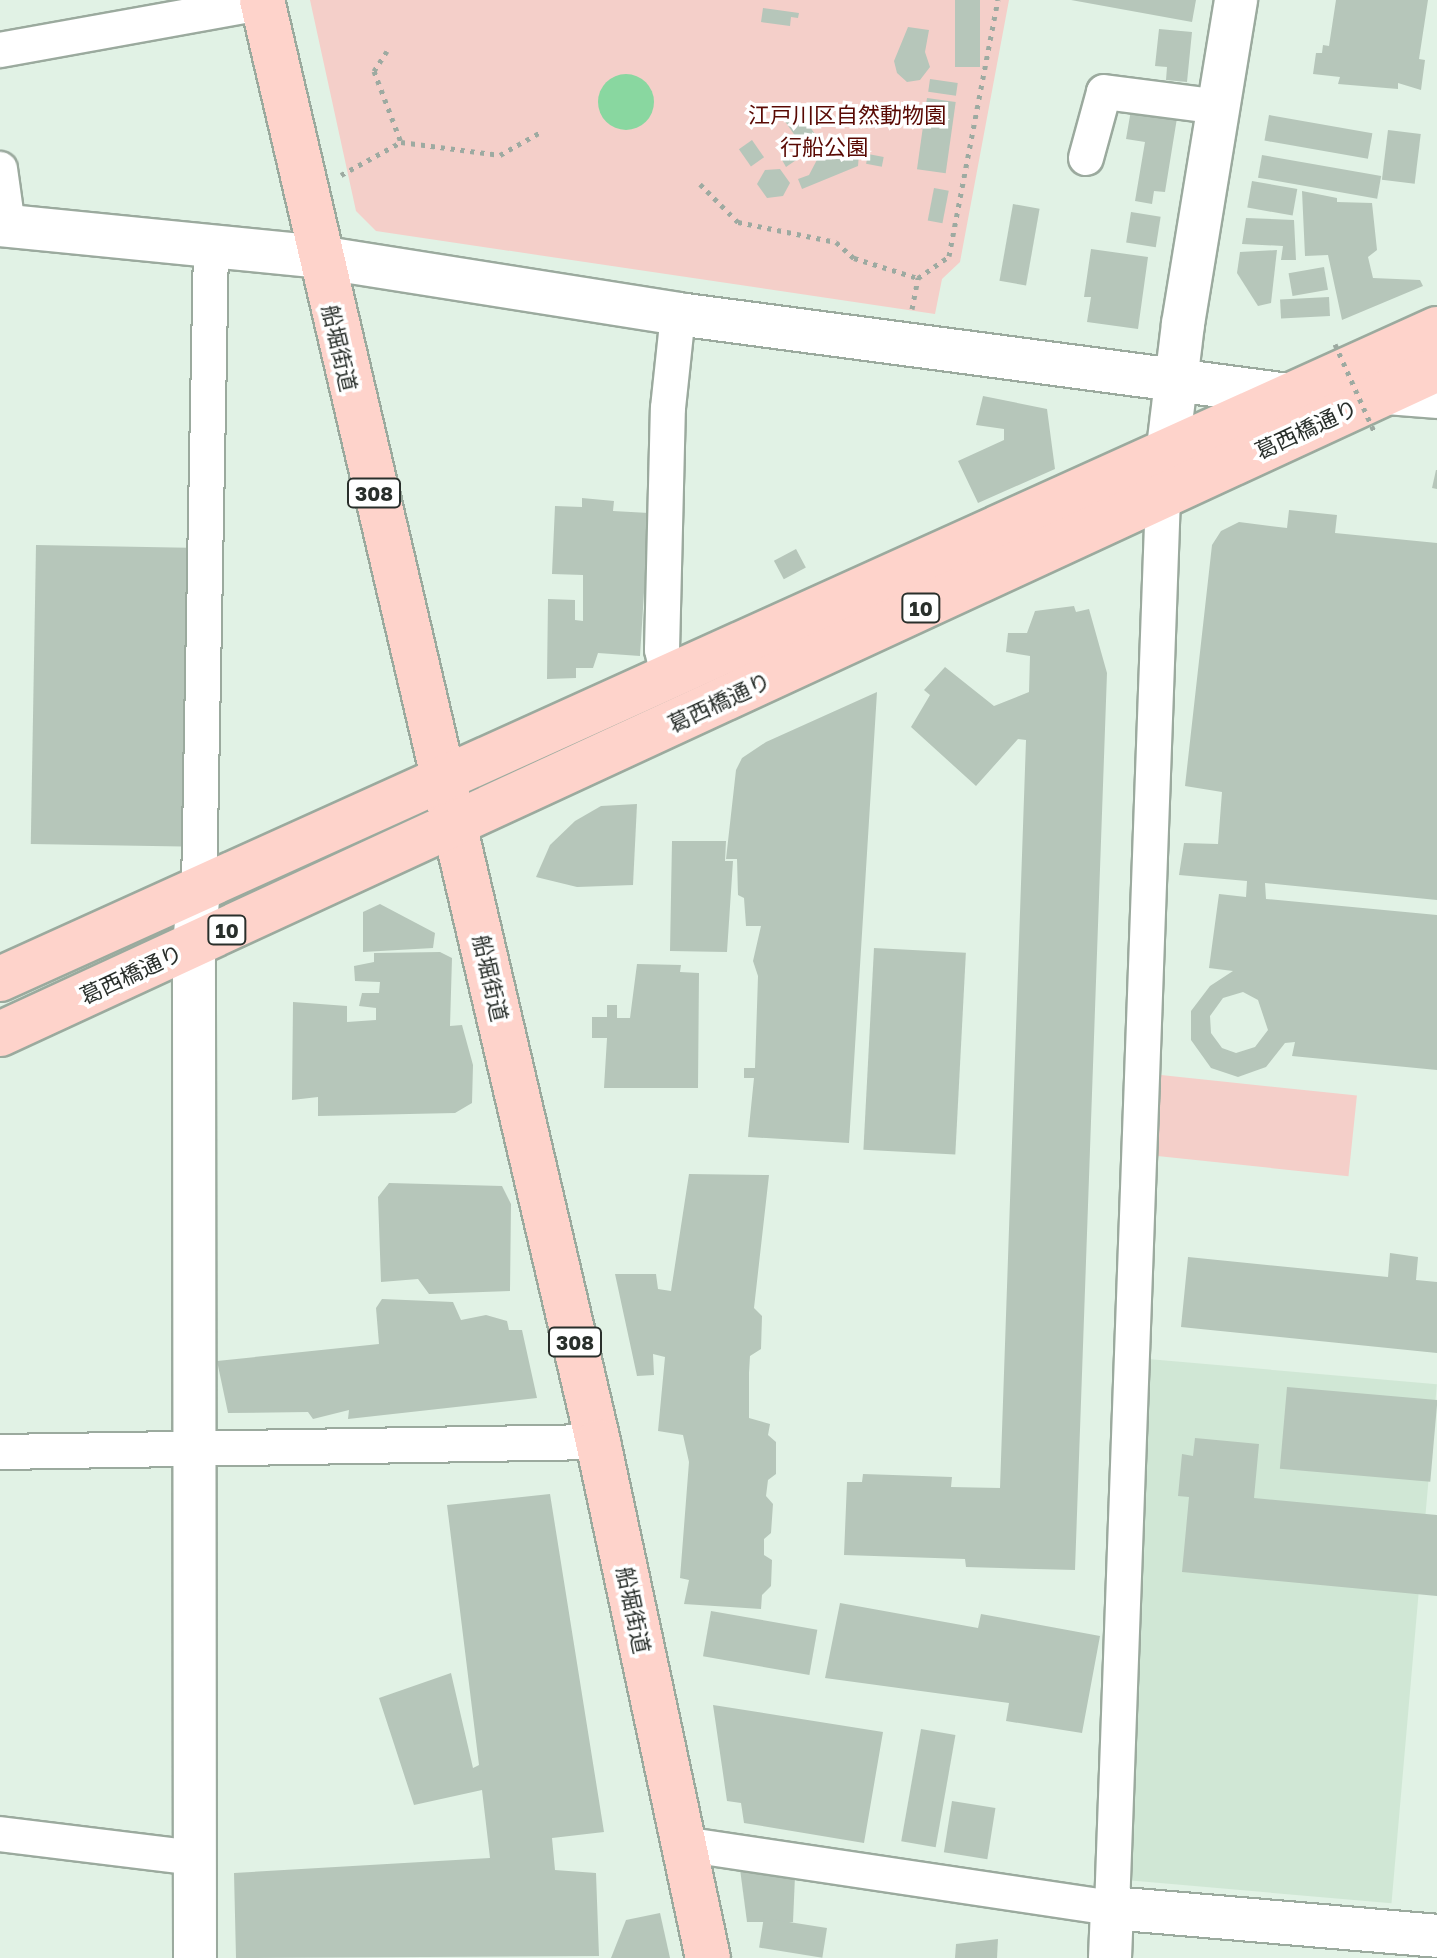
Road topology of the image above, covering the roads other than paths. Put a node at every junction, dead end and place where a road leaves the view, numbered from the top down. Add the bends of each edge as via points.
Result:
1 (1236, 0) edge
2 (262, 1) edge
3 (0, 50) edge
4 (1219, 107) junction
5 (1086, 158) dead end
6 (0, 169) edge
7 (4, 226) edge
8 (211, 247) junction
9 (319, 257) junction
10 (678, 314) junction
11 (1437, 329) edge
12 (1437, 369) edge
13 (1176, 382) junction
14 (1437, 397) edge
15 (1289, 398) junction
16 (1380, 411) junction
17 (1164, 476) junction
18 (669, 680) junction
19 (443, 781) junction
20 (454, 825) junction
21 (199, 889) junction
22 (194, 945) junction
23 (0, 979) edge
24 (0, 1034) edge
25 (598, 1442) junction
26 (196, 1447) junction
27 (0, 1452) edge
28 (0, 1834) edge
29 (683, 1844) junction
30 (196, 1858) junction
31 (1112, 1908) junction
32 (1437, 1936) edge
33 (195, 1958) edge
34 (708, 1958) edge
35 (1110, 1958) edge

1 - 4 street
2 - 3 street
2 - 9 main road, 船堀街道 / 308
4 - 5 street via 1104,92
4 - 13 street
6 - 7 street
7 - 8 street
8 - 9 street
8 - 21 street
9 - 10 street
9 - 19 main road, 船堀街道 / 308
10 - 13 street
10 - 18 street via 667,423 662,650
11 - 15 main road, 葛西橋通り / 10
12 - 16 main road, 葛西橋通り / 10
13 - 15 street
13 - 17 street
14 - 16 street
15 - 16 street
15 - 17 main road, 葛西橋通り / 10
16 - 17 main road, 葛西橋通り / 10
17 - 18 main road, 葛西橋通り / 10
17 - 20 main road, 葛西橋通り / 10
17 - 31 street
18 - 19 main road, 葛西橋通り / 10
19 - 20 main road, 船堀街道 / 308
19 - 21 main road, 葛西橋通り / 10
20 - 22 main road, 葛西橋通り / 10
20 - 25 main road, 船堀街道 / 308
21 - 22 street
21 - 23 main road, 葛西橋通り / 10
22 - 24 main road, 葛西橋通り / 10
22 - 26 street
25 - 26 street
25 - 29 main road, 船堀街道 / 308
26 - 27 street
26 - 30 street
28 - 30 street
29 - 31 street
29 - 34 main road, 船堀街道 / 308
30 - 33 street
31 - 32 street
31 - 35 street

